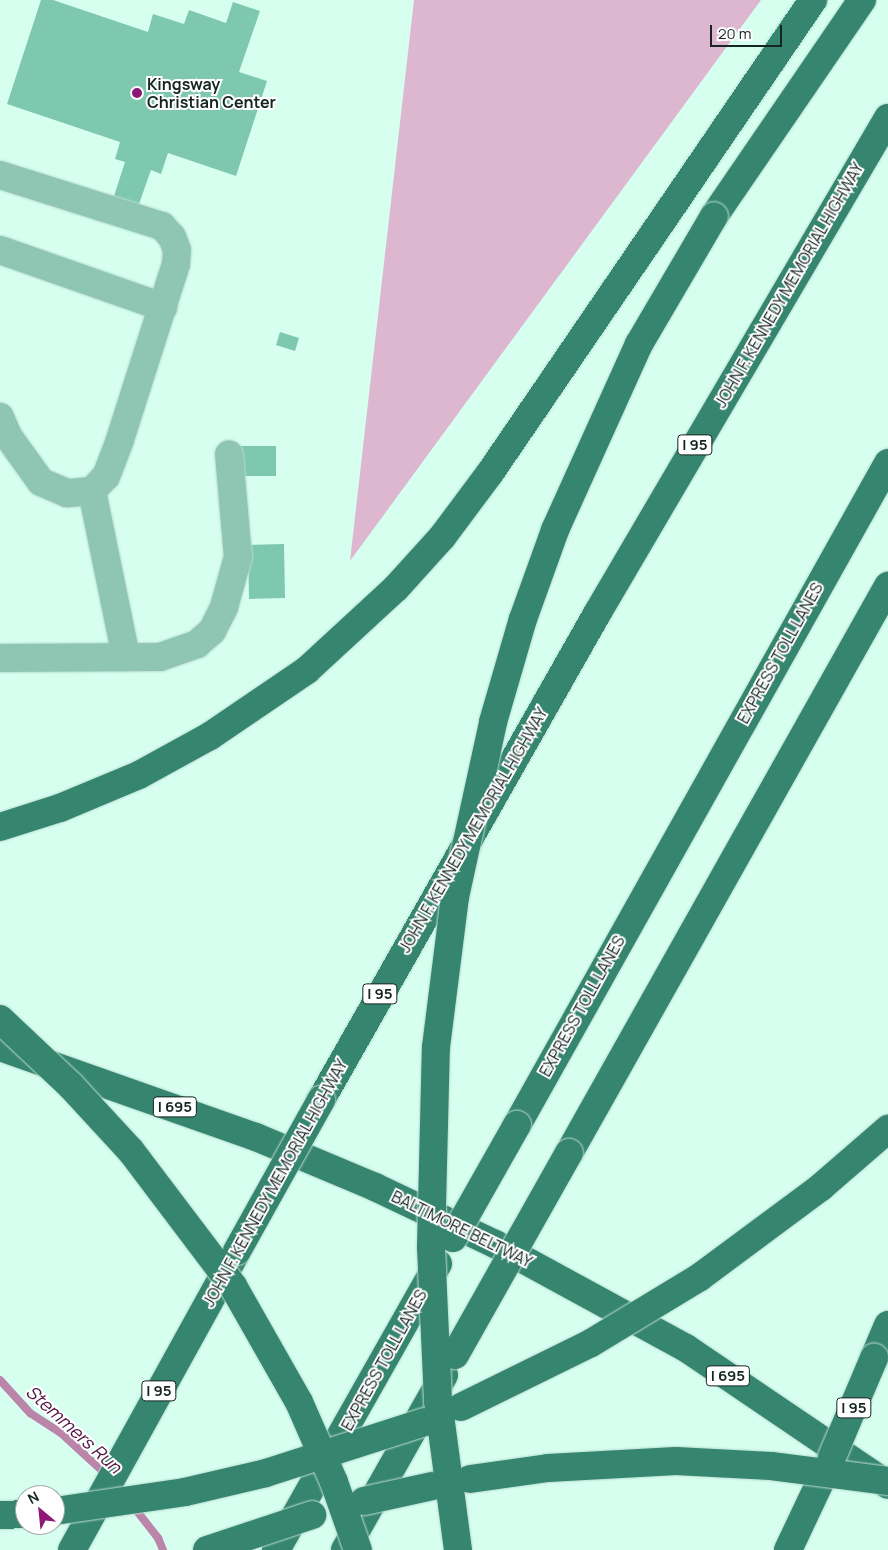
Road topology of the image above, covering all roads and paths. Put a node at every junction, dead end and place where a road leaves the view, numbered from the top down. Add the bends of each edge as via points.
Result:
1 (813, 0) edge
2 (862, 0) edge
3 (888, 118) edge
4 (0, 175) edge
5 (0, 250) edge
6 (163, 306) junction
7 (0, 417) edge
8 (229, 454) dead end
9 (888, 463) edge
10 (92, 491) junction
11 (888, 586) edge
12 (126, 657) junction
13 (0, 658) edge
14 (0, 827) edge
15 (0, 1019) edge
16 (0, 1047) edge
17 (888, 1129) edge
18 (888, 1325) edge
19 (888, 1480) edge
20 (888, 1485) edge
21 (65, 1510) edge
22 (15, 1514) edge
23 (0, 1515) edge
24 (72, 1550) edge
25 (207, 1550) edge
26 (276, 1550) edge
27 (345, 1550) edge
28 (358, 1550) edge
29 (458, 1550) edge
30 (788, 1550) edge

1 - 14 highway via 490,473 443,536 384,601 307,670 210,736 139,775 60,808
2 - 29 highway, bridge via 714,216 636,352 555,530 523,620 493,722 455,897 436,1048 430,1247 438,1402
3 - 24 highway, JOHN F. KENNEDY MEMORIAL HIGHWAY / I 95, bridge via 603,604 321,1100
4 - 6 street via 162,226 172,237 177,250
5 - 6 street
6 - 10 street via 106,476
7 - 10 street via 8,436 41,482 67,493
8 - 12 street via 238,557 224,607 212,631 197,644 160,658
9 - 26 highway, EXPRESS TOLL LANES, bridge
10 - 12 street
11 - 27 highway, bridge
12 - 13 street
15 - 28 highway, bridge via 71,1086 131,1150 233,1286 303,1410 334,1482
16 - 20 highway, BALTIMORE BELTWAY / I 695 via 256,1137 375,1187 495,1244 686,1348
17 - 21 highway, bridge via 814,1193 700,1277 591,1343 489,1394 377,1440 266,1473 185,1492
18 - 30 highway, I 95, bridge
19 - 25 highway, bridge via 839,1472 720,1462 636,1462 548,1468 379,1497 312,1514
22 - 23 highway

